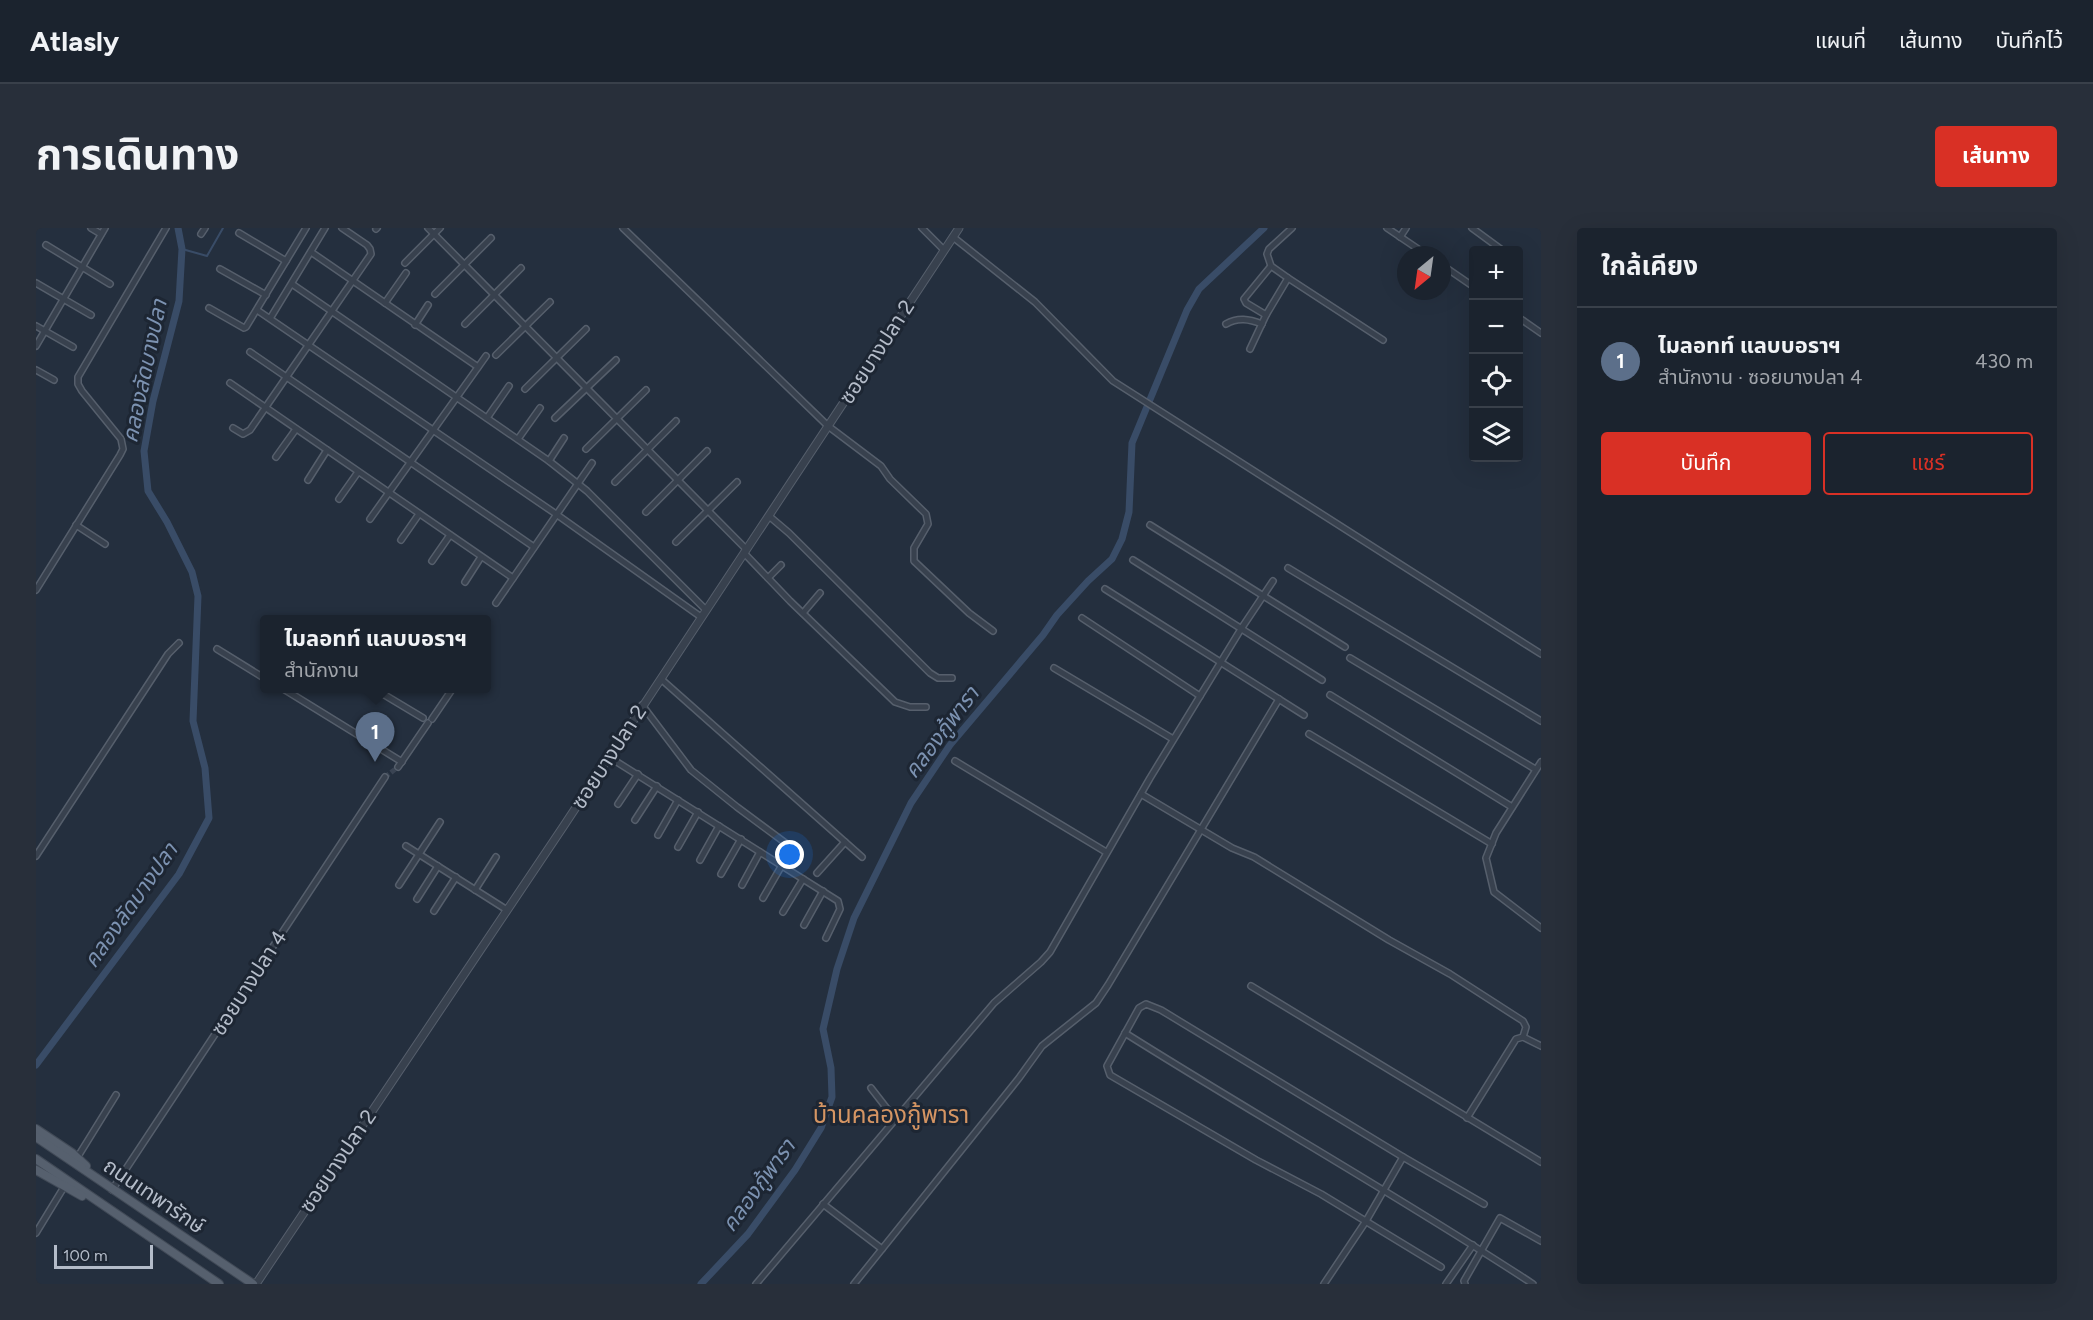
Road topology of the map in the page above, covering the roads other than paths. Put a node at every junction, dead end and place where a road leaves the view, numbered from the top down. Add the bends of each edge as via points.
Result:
1 (91, 228) edge
2 (166, 228) edge
3 (306, 228) edge
4 (325, 228) edge
5 (342, 228) edge
6 (428, 228) edge
7 (440, 228) edge
8 (623, 228) edge
9 (922, 228) edge
10 (959, 228) edge
11 (1292, 228) edge
12 (1387, 228) edge
13 (1406, 228) edge
14 (1472, 228) edge
15 (103, 231) edge
16 (239, 233) dead end
17 (434, 234) junction
18 (953, 237) junction
19 (1400, 237) junction
20 (491, 238) dead end
21 (46, 245) dead end
22 (1414, 246) edge
23 (1497, 246) edge
24 (944, 250) junction
25 (311, 252) junction
26 (286, 261) junction
27 (405, 263) dead end
28 (465, 264) junction
29 (1271, 266) junction
30 (82, 267) junction
31 (521, 268) dead end
32 (220, 269) dead end
33 (1451, 271) edge
34 (406, 273) dead end
35 (1288, 278) junction
36 (354, 281) junction
37 (36, 283) edge
38 (110, 284) dead end
39 (292, 284) junction
40 (1469, 284) edge
41 (435, 294) dead end
42 (266, 295) junction
43 (495, 295) junction
44 (64, 299) junction
45 (550, 302) dead end
46 (386, 303) junction
47 (428, 305) dead end
48 (210, 308) dead end
49 (257, 310) junction
50 (333, 312) junction
51 (91, 315) dead end
52 (1266, 315) junction
53 (271, 317) junction
54 (1523, 321) edge
55 (465, 324) dead end
56 (1226, 324) dead end
57 (1262, 324) junction
58 (415, 325) junction
59 (36, 326) edge
60 (526, 326) junction
61 (585, 329) dead end
62 (45, 331) junction
63 (1541, 333) edge
64 (1383, 340) dead end
65 (309, 344) junction
66 (36, 346) edge
67 (73, 347) dead end
68 (1251, 349) dead end
69 (250, 352) dead end
70 (496, 355) dead end
71 (486, 356) dead end
72 (556, 357) junction
73 (616, 360) dead end
74 (478, 367) junction
75 (36, 370) edge
76 (286, 376) junction
77 (54, 380) dead end
78 (230, 383) dead end
79 (509, 386) dead end
80 (586, 387) junction
81 (525, 389) dead end
82 (646, 390) dead end
83 (456, 398) junction
84 (265, 407) junction
85 (540, 408) dead end
86 (487, 418) junction
87 (555, 418) dead end
88 (617, 418) junction
89 (676, 420) dead end
90 (828, 426) junction
91 (233, 428) dead end
92 (296, 429) junction
93 (432, 430) junction
94 (564, 438) dead end
95 (518, 439) junction
96 (586, 449) dead end
97 (647, 449) junction
98 (327, 450) junction
99 (708, 451) dead end
100 (276, 457) dead end
101 (549, 461) junction
102 (410, 462) junction
103 (592, 463) dead end
104 (358, 472) junction
105 (308, 480) dead end
106 (678, 480) junction
107 (615, 482) dead end
108 (737, 482) dead end
109 (578, 484) junction
110 (388, 493) junction
111 (339, 498) dead end
112 (708, 510) junction
113 (646, 512) dead end
114 (419, 514) junction
115 (556, 514) junction
116 (769, 516) junction
117 (370, 519) dead end
118 (76, 525) junction
119 (1150, 525) dead end
120 (450, 536) junction
121 (401, 540) dead end
122 (676, 542) dead end
123 (105, 544) dead end
124 (534, 547) junction
125 (745, 551) junction
126 (481, 557) junction
127 (1133, 560) dead end
128 (432, 561) dead end
129 (781, 566) dead end
130 (1288, 568) dead end
131 (513, 578) junction
132 (768, 579) junction
133 (1273, 581) dead end
134 (465, 582) dead end
135 (36, 590) edge
136 (1106, 590) dead end
137 (820, 593) dead end
138 (690, 594) junction
139 (1263, 595) junction
140 (496, 603) dead end
141 (683, 604) junction
142 (706, 610) junction
143 (803, 613) junction
144 (701, 617) junction
145 (1082, 618) dead end
146 (1241, 629) junction
147 (993, 631) dead end
148 (179, 643) dead end
149 (1345, 647) dead end
150 (217, 649) dead end
151 (1541, 654) edge
152 (1350, 658) dead end
153 (1221, 662) junction
154 (1054, 668) dead end
155 (260, 676) edge
156 (952, 678) dead end
157 (661, 679) junction
158 (1322, 680) dead end
159 (290, 693) edge
160 (381, 693) edge
161 (450, 693) edge
162 (1330, 695) dead end
163 (1200, 696) junction
164 (1279, 699) junction
165 (642, 705) junction
166 (926, 707) dead end
167 (1304, 715) dead end
168 (423, 718) dead end
169 (1541, 721) edge
170 (1309, 734) dead end
171 (1173, 739) junction
172 (609, 757) junction
173 (955, 761) dead end
174 (1541, 762) edge
175 (1535, 769) junction
176 (638, 774) junction
177 (385, 777) tunnel mouth
178 (657, 786) junction
179 (1141, 794) junction
180 (678, 800) junction
181 (618, 804) dead end
182 (1512, 807) junction
183 (698, 812) junction
184 (635, 820) dead end
185 (440, 822) dead end
186 (719, 826) junction
187 (1200, 830) junction
188 (658, 835) dead end
189 (741, 839) junction
190 (845, 842) junction
191 (1492, 844) junction
192 (406, 846) dead end
193 (678, 847) dead end
194 (795, 850) dead end
195 (760, 852) junction
196 (1106, 852) junction
197 (420, 854) junction
198 (36, 856) edge
199 (496, 857) dead end
200 (862, 857) dead end
201 (700, 860) dead end
202 (782, 865) junction
203 (438, 866) junction
204 (817, 873) dead end
205 (721, 874) dead end
206 (456, 877) junction
207 (803, 879) junction
208 (399, 885) dead end
209 (742, 885) dead end
210 (475, 890) junction
211 (823, 891) junction
212 (763, 898) dead end
213 (417, 899) dead end
214 (507, 910) junction
215 (434, 911) dead end
216 (783, 912) dead end
217 (804, 925) dead end
218 (1541, 928) edge
219 (826, 938) dead end
220 (1251, 986) dead end
221 (1125, 1033) junction
222 (1522, 1037) junction
223 (1541, 1046) edge
224 (871, 1088) dead end
225 (116, 1095) dead end
226 (1467, 1118) junction
227 (895, 1119) junction
228 (36, 1135) edge
229 (1403, 1157) junction
230 (76, 1158) junction
231 (36, 1159) edge
232 (1541, 1162) edge
233 (36, 1170) edge
234 (64, 1187) junction
235 (111, 1188) junction
236 (1383, 1190) junction
237 (823, 1204) junction
238 (1484, 1204) dead end
239 (104, 1206) junction
240 (1366, 1221) junction
241 (36, 1233) edge
242 (1541, 1241) edge
243 (1473, 1245) junction
244 (882, 1249) junction
245 (1481, 1250) junction
246 (1441, 1266) dead end
247 (208, 1281) edge
248 (219, 1284) edge
249 (254, 1284) edge
250 (756, 1284) edge
251 (854, 1284) edge
252 (1324, 1284) edge
253 (1446, 1284) edge
254 (1465, 1284) edge
255 (1533, 1284) edge

1 - 15 street
2 - 118 street via 78,377 82,391 121,439 123,448
3 - 26 street
4 - 25 street
5 - 36 street via 371,251
6 - 17 street
7 - 17 street
8 - 90 street
9 - 24 street
10 - 18 street, ซอยบางปลา 2
11 - 29 street via 1269,249 1267,258
12 - 19 street
13 - 19 street
14 - 23 street
15 - 30 street
16 - 26 street
17 - 27 street
17 - 28 street
18 - 24 street, ซอยบางปลา 2
18 - 151 street via 1035,302 1113,381
19 - 22 street
20 - 28 street
21 - 30 street
24 - 90 street, ซอยบางปลา 2
25 - 36 street
25 - 39 street
26 - 42 street
28 - 41 street
28 - 43 street
29 - 35 street
29 - 52 street via 1244,299
30 - 38 street
30 - 44 street
31 - 43 street
32 - 42 street
33 - 40 street
34 - 46 street
35 - 52 street
35 - 64 street
36 - 46 street
36 - 50 street
37 - 44 street
39 - 50 street
39 - 53 street
42 - 49 street
43 - 55 street
43 - 60 street
44 - 51 street
44 - 62 street
45 - 60 street
46 - 58 street
47 - 58 street
48 - 49 street via 244,328
49 - 53 street
50 - 65 street
50 - 83 street
52 - 57 street
53 - 65 street
54 - 63 street
56 - 57 street via 1244,319
57 - 68 street
58 - 74 street
59 - 62 street
60 - 70 street
60 - 72 street
61 - 72 street
62 - 66 street
62 - 67 street
65 - 76 street
65 - 93 street
69 - 76 street
71 - 74 street
72 - 80 street
72 - 81 street
73 - 80 street
74 - 83 street
75 - 77 street
76 - 84 street
76 - 102 street
78 - 84 street
79 - 86 street
80 - 87 street
80 - 88 street
82 - 88 street
83 - 86 street
83 - 93 street
84 - 91 street via 247,433
84 - 92 street
85 - 95 street
86 - 95 street
88 - 96 street
88 - 97 street
89 - 97 street
90 - 116 street, ซอยบางปลา 2
90 - 147 street via 881,466 926,514 928,524 913,552 915,564
92 - 98 street
92 - 100 street
93 - 102 street
93 - 115 street
94 - 101 street
95 - 101 street
97 - 106 street
97 - 107 street
98 - 104 street
98 - 105 street
99 - 106 street
101 - 109 street
102 - 110 street
102 - 124 street
103 - 109 street
104 - 110 street
104 - 111 street
106 - 112 street
106 - 113 street
108 - 112 street
109 - 115 street
109 - 138 street
110 - 114 street
110 - 117 street
112 - 122 street
112 - 125 street
114 - 120 street
114 - 121 street
115 - 124 street
115 - 141 street
116 - 125 street, ซอยบางปลา 2
116 - 156 street via 930,673 938,678
118 - 123 street
118 - 135 street
119 - 139 street
120 - 126 street
120 - 128 street
124 - 131 street
125 - 132 street
125 - 142 street, ซอยบางปลา 2
126 - 131 street
126 - 134 street
127 - 146 street
129 - 132 street
130 - 169 street
131 - 140 street
132 - 143 street
133 - 139 street
136 - 153 street
137 - 143 street
138 - 141 street
138 - 142 street
139 - 146 street
139 - 149 street
141 - 144 street
142 - 144 street, ซอยบางปลา 2
143 - 166 street via 895,702
144 - 157 street, ซอยบางปลา 2
145 - 163 street
146 - 153 street
146 - 158 street
148 - 198 street via 168,654
150 - 155 street
152 - 175 street
153 - 163 street
153 - 164 street
154 - 171 street
157 - 165 street, ซอยบางปลา 2
157 - 190 street
159 - 161 street via 400,765
160 - 168 street
162 - 182 street
163 - 171 street
164 - 167 street
164 - 187 street
165 - 172 street, ซอยบางปลา 2
165 - 194 street via 691,770
170 - 191 street
171 - 179 street
172 - 176 street
172 - 214 street, ซอยบางปลา 2
173 - 196 street
174 - 175 street
175 - 182 street
176 - 178 street
176 - 181 street
177 - 235 street, ซอยบางปลา 4
178 - 180 street
178 - 184 street
179 - 187 street
179 - 196 street
180 - 183 street
180 - 188 street
182 - 191 street
183 - 186 street
183 - 193 street
185 - 197 street
186 - 189 street
186 - 201 street
187 - 222 street via 1254,857 1450,974 1523,1021 1526,1027
187 - 244 street via 1096,1003 1042,1046
189 - 195 street
189 - 205 street
190 - 200 street
190 - 204 street
191 - 218 street via 1486,858 1494,892
192 - 197 street
195 - 202 street
195 - 209 street
196 - 227 street via 1046,957 994,1003
197 - 203 street
197 - 208 street
199 - 210 street
202 - 207 street
202 - 212 street
203 - 206 street
203 - 213 street
206 - 210 street
206 - 215 street
207 - 211 street
207 - 216 street
210 - 214 street
211 - 217 street
211 - 219 street via 840,904
214 - 249 street, ซอยบางปลา 2
220 - 226 street
221 - 229 street via 1139,1008 1151,1005
221 - 236 street
221 - 240 street via 1107,1066 1110,1075
222 - 223 street
222 - 226 street via 1514,1042
224 - 227 street
225 - 230 street
226 - 232 street
227 - 237 street
228 - 230 main road
228 - 235 main road, ถนนเทพารักษ์
229 - 236 street
229 - 238 street
230 - 235 main road
231 - 239 main road, ถนนเทพารักษ์
233 - 234 main road
234 - 239 main road
234 - 241 street
235 - 249 main road, ถนนเทพารักษ์
236 - 240 street
236 - 243 street
237 - 244 street
237 - 250 street
239 - 247 main road, ถนนเทพารักษ์
240 - 246 street
240 - 252 street
242 - 245 street via 1500,1218
243 - 245 street
243 - 253 street
244 - 251 street
245 - 254 street
245 - 255 street
247 - 248 main road, ถนนเทพารักษ์

